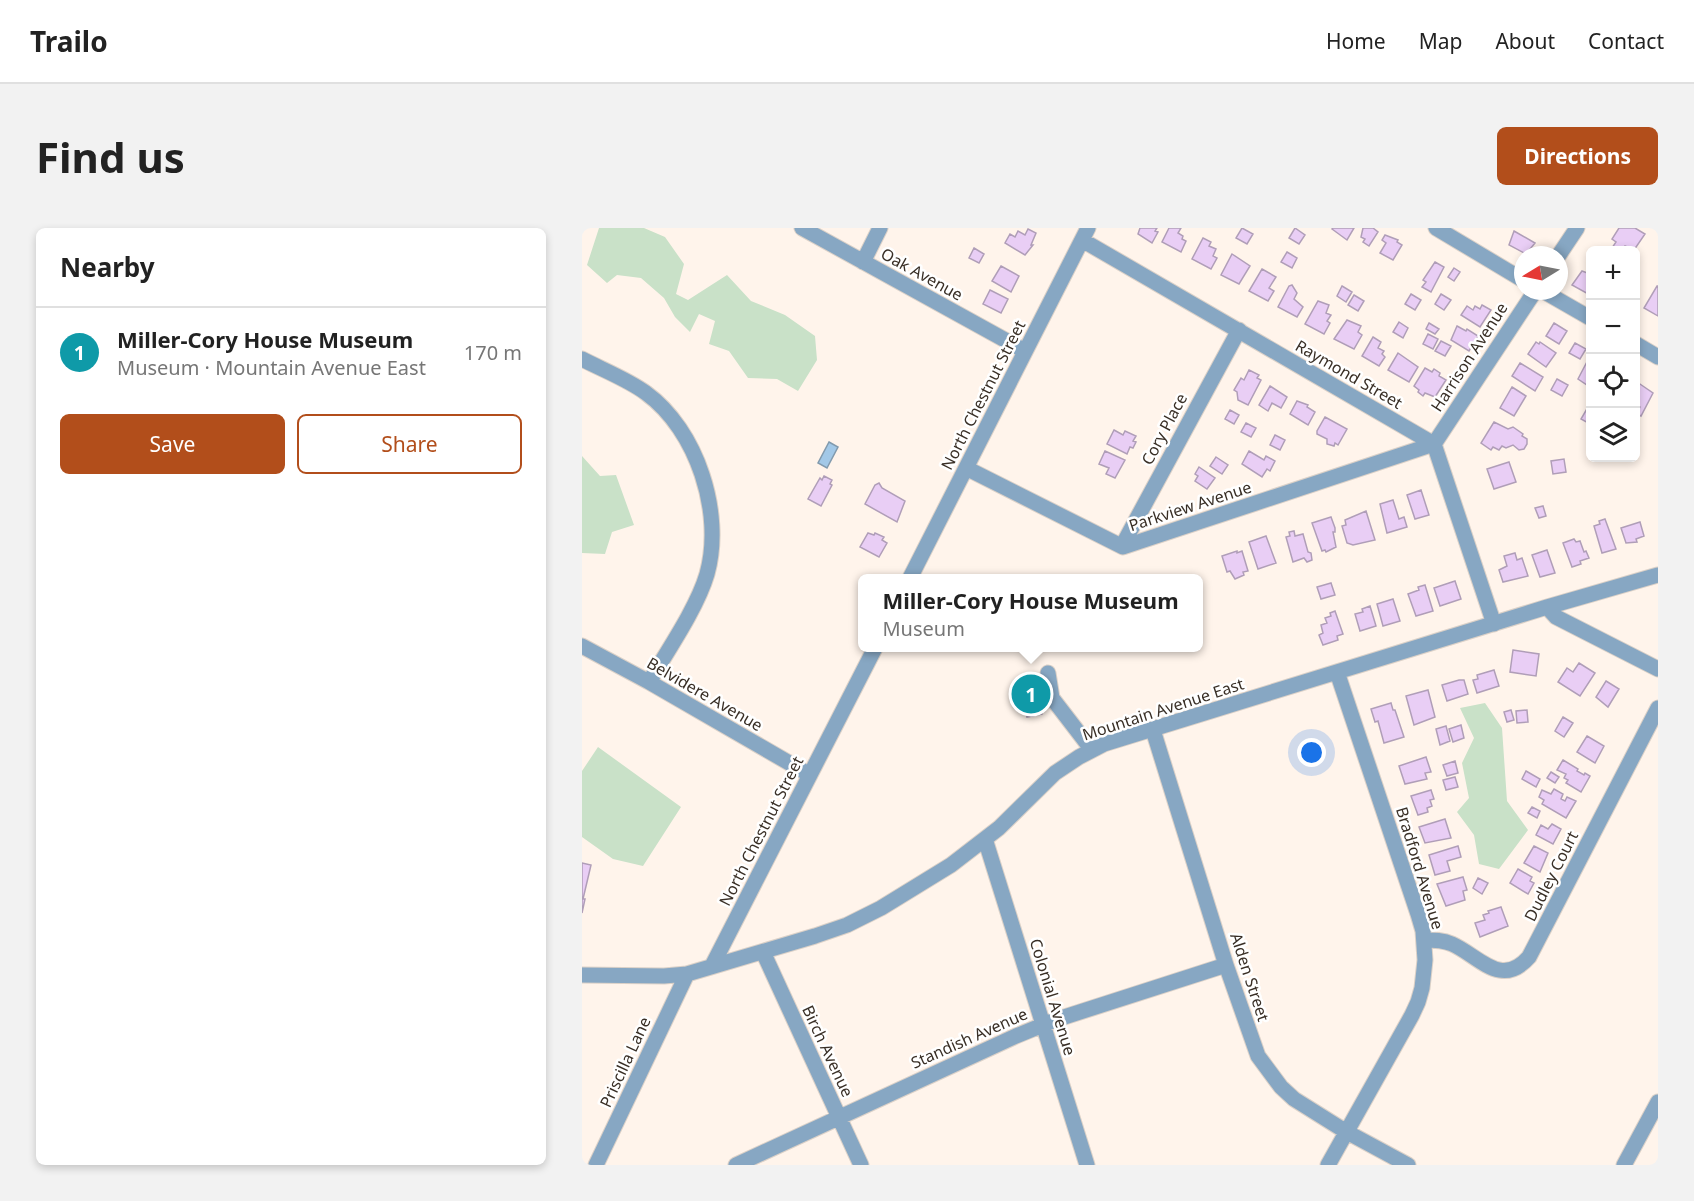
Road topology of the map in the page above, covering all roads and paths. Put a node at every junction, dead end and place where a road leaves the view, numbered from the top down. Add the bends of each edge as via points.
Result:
1 (802, 228) edge
2 (880, 228) edge
3 (1436, 228) edge
4 (1577, 228) edge
5 (1085, 234) edge
6 (1565, 246) edge
7 (863, 262) junction
8 (1514, 275) edge
9 (1529, 300) edge
10 (1559, 300) edge
11 (1586, 316) edge
12 (1239, 330) junction
13 (1640, 347) edge
14 (1025, 351) junction
15 (1658, 357) edge
16 (582, 359) edge
17 (1434, 444) junction
18 (966, 468) junction
19 (1122, 546) junction
20 (913, 574) edge
21 (1658, 575) edge
22 (1547, 607) junction
23 (1494, 624) junction
24 (582, 646) edge
25 (873, 652) edge
26 (1658, 669) edge
27 (1337, 672) junction
28 (1048, 673) dead end
29 (649, 682) junction
30 (1658, 708) edge
31 (1153, 730) junction
32 (1092, 750) junction
33 (810, 775) junction
34 (985, 839) junction
35 (1424, 940) junction
36 (763, 952) junction
37 (1226, 965) junction
38 (712, 966) junction
39 (687, 974) junction
40 (582, 975) edge
41 (1043, 1025) junction
42 (1658, 1102) edge
43 (839, 1117) junction
44 (1345, 1131) junction
45 (596, 1165) edge
46 (736, 1165) edge
47 (861, 1165) edge
48 (1087, 1165) edge
49 (1328, 1165) edge
50 (1408, 1165) edge
51 (1624, 1165) edge

1 - 7 street, Oak Avenue
2 - 7 street
3 - 8 street
4 - 6 street
5 - 12 street, Raymond Street
5 - 14 street, North Chestnut Street
7 - 14 street, Oak Avenue
9 - 17 street, Harrison Avenue
10 - 11 street
12 - 17 street, Raymond Street
12 - 19 street, Cory Place
13 - 15 street
14 - 18 street, North Chestnut Street
16 - 29 street via 646,393 679,426 704,483 711,542 707,574
17 - 19 street, Parkview Avenue
17 - 23 street
18 - 19 street, Parkview Avenue
18 - 20 street, North Chestnut Street
21 - 22 street, Mountain Avenue East
22 - 23 street, Mountain Avenue East
22 - 26 street via 1556,617
23 - 27 street, Mountain Avenue East
24 - 29 street, Belvidere Avenue
25 - 33 street, North Chestnut Street
27 - 31 street, Mountain Avenue East
27 - 35 street, Bradford Avenue
28 - 32 street via 1052,698
29 - 33 street, Belvidere Avenue
30 - 35 street, Dudley Court via 1523,964 1497,970 1453,945
31 - 32 street, Mountain Avenue East
31 - 37 street, Alden Street
32 - 34 street, Mountain Avenue East via 1055,773
33 - 38 street, North Chestnut Street
34 - 36 street, Mountain Avenue East via 951,866 848,925
34 - 41 street, Colonial Avenue
35 - 44 street, Bradford Avenue via 1422,988 1412,1016
36 - 38 street, Mountain Avenue East
36 - 43 street, Birch Avenue
37 - 41 street, Standish Avenue
37 - 44 street, Alden Street via 1258,1056 1269,1072 1294,1099
38 - 39 street, Mountain Avenue East
39 - 40 street, Mountain Avenue East
39 - 45 street, Priscilla Lane
41 - 43 street, Standish Avenue
41 - 48 street, Colonial Avenue
42 - 51 street
43 - 46 street, Standish Avenue
43 - 47 street, Birch Avenue
44 - 49 street, Bradford Avenue
44 - 50 street, Alden Street

